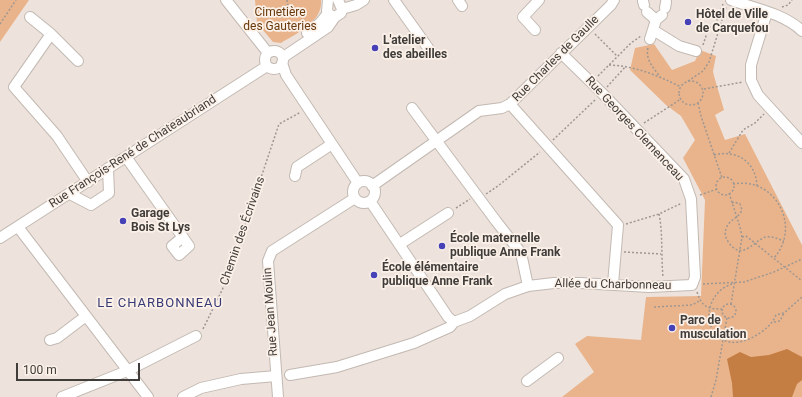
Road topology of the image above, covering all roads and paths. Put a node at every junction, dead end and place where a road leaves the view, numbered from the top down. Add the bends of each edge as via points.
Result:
1 (16, 0) edge
2 (226, 0) edge
3 (287, 0) edge
4 (364, 0) edge
5 (394, 0) edge
6 (539, 0) edge
7 (614, 0) edge
8 (724, 0) edge
9 (792, 0) edge
10 (729, 3) edge
11 (339, 4) edge
12 (788, 5) dead end
13 (645, 6) dead end
14 (330, 9) edge
15 (767, 12) junction
16 (289, 15) dead end
17 (30, 17) dead end
18 (0, 24) edge
19 (588, 27) junction
20 (535, 30) dead end
21 (802, 31) edge
22 (51, 34) junction
23 (648, 35) junction
24 (696, 51) joint
25 (431, 52) dead end
26 (561, 53) junction
27 (618, 57) junction
28 (78, 61) dead end
29 (277, 62) junction
30 (608, 65) junction
31 (626, 66) junction
32 (660, 77) junction
33 (688, 81) junction
34 (592, 83) junction
35 (737, 83) dead end
36 (681, 87) junction
37 (703, 89) junction
38 (602, 93) junction
39 (681, 99) junction
40 (698, 103) junction
41 (510, 104) junction
42 (308, 108) junction
43 (412, 108) dead end
44 (770, 109) junction
45 (636, 129) junction
46 (437, 141) junction
47 (802, 143) edge
48 (332, 144) junction
49 (729, 153) junction
50 (714, 155) junction
51 (126, 157) junction
52 (108, 168) junction
53 (295, 176) dead end
54 (722, 178) junction
55 (88, 182) junction
56 (358, 183) junction
57 (733, 184) junction
58 (372, 186) junction
59 (757, 186) junction
60 (717, 188) junction
61 (729, 193) junction
62 (70, 194) junction
63 (479, 197) junction
64 (355, 198) junction
65 (691, 199) junction
66 (370, 201) junction
67 (732, 203) junction
68 (448, 213) joint
69 (659, 214) junction
70 (737, 217) junction
71 (618, 225) junction
72 (18, 227) junction
73 (183, 237) dead end
74 (742, 237) junction
75 (0, 238) edge
76 (784, 242) junction
77 (400, 244) junction
78 (756, 244) junction
79 (740, 250) junction
80 (616, 251) junction
81 (661, 254) junction
82 (774, 258) junction
83 (802, 259) edge
84 (785, 268) junction
85 (802, 281) edge
86 (734, 283) junction
87 (613, 284) junction
88 (692, 285) junction
89 (528, 286) junction
90 (664, 287) junction
91 (802, 297) edge
92 (700, 301) junction
93 (731, 304) junction
94 (654, 307) dead end
95 (709, 309) junction
96 (722, 309) junction
97 (784, 313) junction
98 (86, 316) junction
99 (727, 318) junction
100 (454, 322) junction
101 (774, 322) junction
102 (196, 336) joint
103 (50, 340) dead end
104 (723, 340) junction
105 (558, 358) dead end
106 (127, 371) junction
107 (290, 375) dead end
108 (276, 376) junction
109 (527, 381) dead end
110 (62, 397) edge
111 (148, 397) edge
112 (183, 397) edge
113 (278, 397) edge
114 (712, 397) edge

1 - 18 path
2 - 29 street via 268,53 274,51
3 - 16 path
4 - 11 street via 356,5
5 - 25 street
6 - 20 street via 523,17
7 - 19 street, Rue Charles de Gaulle
8 - 24 path via 714,28 709,27 702,47 698,46
9 - 12 path
10 - 15 street
10 - 33 path via 709,62 703,71
11 - 14 street via 331,2
11 - 14 street, Rue François-René de Chateaubriand via 341,13
13 - 23 street via 662,11
14 - 29 street, Rue François-René de Chateaubriand via 320,23 290,46
15 - 21 street via 787,19
15 - 44 street via 751,65 751,80 758,95
17 - 22 street
19 - 26 street, Rue Charles de Gaulle
19 - 27 path
22 - 28 street
22 - 55 street via 14,87 57,136
23 - 24 street
23 - 27 path via 631,43
23 - 32 path via 646,52 649,62
26 - 34 street, Rue Georges Clemenceau
26 - 41 street, Rue Charles de Gaulle
27 - 30 path
29 - 42 street
29 - 51 street, Rue François-René de Chateaubriand
30 - 31 path
30 - 34 path
31 - 32 path
31 - 38 path
32 - 36 path
33 - 36 path
33 - 37 path via 697,82
34 - 38 street, Rue Georges Clemenceau
35 - 37 path
36 - 39 path
37 - 40 path via 703,97
38 - 45 street, Rue Georges Clemenceau
39 - 40 path via 688,105
39 - 45 path
40 - 50 path
41 - 46 street, Rue Charles de Gaulle via 502,108 479,111
41 - 71 street
42 - 48 street
42 - 102 path, Chemin des Écrivains via 279,124 226,282 202,331
43 - 46 street
44 - 47 street
44 - 49 path via 755,123 742,130
45 - 65 street, Rue Georges Clemenceau via 684,179
46 - 58 street, Rue Charles de Gaulle
46 - 63 street
48 - 53 street via 297,167
48 - 56 street
49 - 50 path
49 - 59 path via 747,161 753,168
50 - 54 path
51 - 52 street, Rue François-René de Chateaubriand
51 - 73 street
52 - 55 street, Rue François-René de Chateaubriand
52 - 62 street via 108,193 91,205
54 - 57 path via 728,178
54 - 60 path via 717,182
55 - 62 street, Rue François-René de Chateaubriand
56 - 58 street via 367,182
56 - 64 street via 353,191
57 - 59 path
57 - 61 path via 733,189
58 - 66 street via 374,195
59 - 76 path via 769,194 782,210 785,222
60 - 61 path via 721,193
60 - 65 path
61 - 67 path
62 - 72 street, Rue François-René de Chateaubriand
63 - 68 path via 472,197
63 - 89 street via 521,253
64 - 66 street via 363,202
64 - 108 street, Rue Jean Moulin via 272,251 268,261
65 - 69 path
65 - 88 street, Rue Georges Clemenceau via 695,277
66 - 77 street
67 - 70 path
67 - 70 path via 738,203 741,207
68 - 77 street
69 - 71 path
69 - 81 path
70 - 74 path
70 - 79 path via 728,223 725,234 731,246
71 - 80 street
72 - 75 street, Rue François-René de Chateaubriand
72 - 98 street
74 - 78 path via 746,236
74 - 79 path
76 - 78 path via 767,237
76 - 82 path
77 - 100 street via 448,317
78 - 79 path
78 - 82 path
79 - 86 path
80 - 81 path
80 - 87 street
81 - 90 path
82 - 84 path
83 - 84 path
84 - 85 path
84 - 86 path via 759,278
86 - 88 path
86 - 93 path
86 - 95 path via 725,286 712,300
87 - 89 street, Allée du Charbonneau via 554,283
87 - 90 street, Allée du Charbonneau
88 - 90 street, Allée du Charbonneau
88 - 92 path
89 - 100 street, Allée du Charbonneau via 505,294 470,316
91 - 97 path
92 - 94 path via 692,305
92 - 95 path
93 - 96 path via 725,304
93 - 99 path via 736,313 733,318
95 - 96 path
95 - 104 path via 709,322 713,332
96 - 99 path via 722,315
97 - 101 path via 776,315
97 - 101 path via 780,322
98 - 103 street via 57,338
98 - 106 street
99 - 104 path
100 - 107 street, Allée du Charbonneau via 450,327 414,344 380,355 337,367
101 - 104 path via 747,340 738,343
102 - 106 street
104 - 114 path
105 - 109 street
106 - 110 street
106 - 111 street
108 - 112 street via 241,379 214,385
108 - 113 street, Rue Jean Moulin

